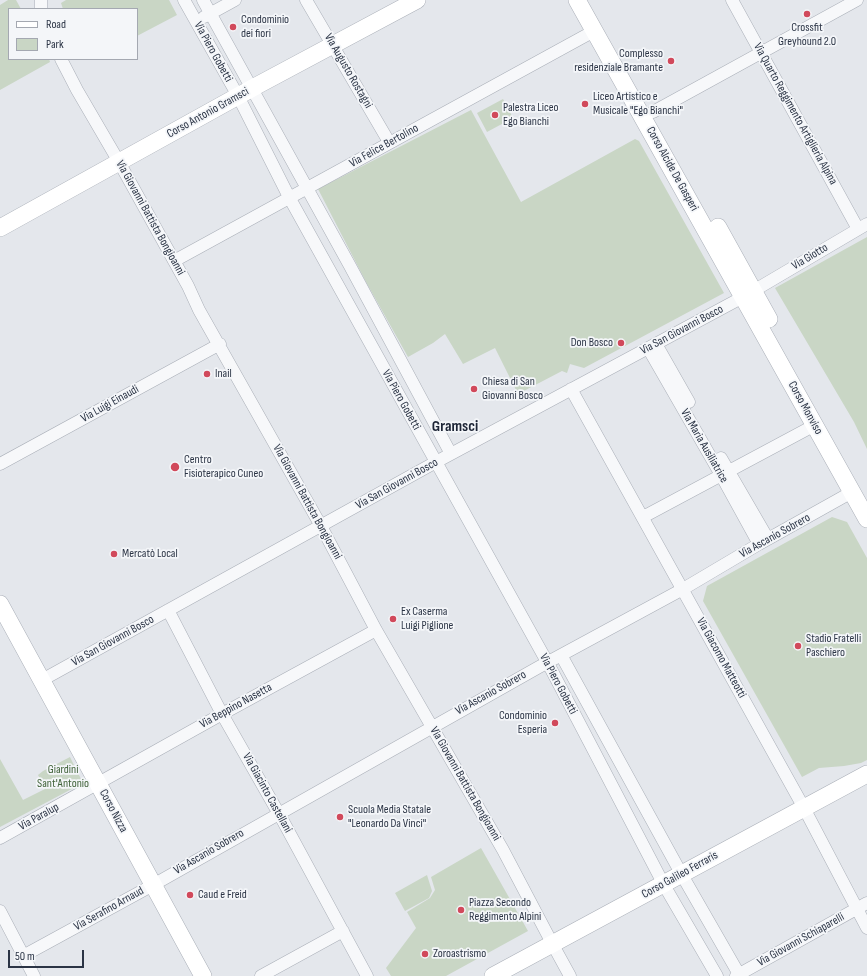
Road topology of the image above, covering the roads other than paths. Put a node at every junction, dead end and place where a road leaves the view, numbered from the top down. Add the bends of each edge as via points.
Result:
1 (184, 0) edge
2 (203, 0) edge
3 (234, 0) edge
4 (306, 0) edge
5 (417, 0) edge
6 (577, 0) edge
7 (590, 0) edge
8 (732, 0) edge
9 (857, 0) edge
10 (210, 13) junction
11 (196, 21) junction
12 (594, 31) junction
13 (333, 44) junction
14 (761, 52) junction
15 (62, 60) edge
16 (245, 92) junction
17 (653, 112) junction
18 (389, 142) junction
19 (119, 162) junction
20 (307, 188) junction
21 (289, 197) junction
22 (862, 227) edge
23 (0, 228) edge
24 (174, 261) junction
25 (748, 294) junction
26 (220, 344) junction
27 (652, 346) junction
28 (571, 389) junction
29 (815, 425) junction
30 (451, 454) junction
31 (436, 462) junction
32 (0, 464) edge
33 (725, 473) junction
34 (860, 495) edge
35 (643, 517) junction
36 (867, 519) edge
37 (321, 526) junction
38 (763, 542) junction
39 (683, 589) junction
40 (0, 604) edge
41 (168, 610) junction
42 (376, 630) junction
43 (561, 655) junction
44 (547, 662) junction
45 (42, 680) junction
46 (222, 714) junction
47 (432, 726) junction
48 (867, 774) edge
49 (98, 784) junction
50 (804, 808) junction
51 (278, 813) junction
52 (0, 838) edge
53 (682, 875) junction
54 (152, 885) junction
55 (664, 885) junction
56 (862, 906) edge
57 (0, 911) edge
58 (867, 928) edge
59 (343, 931) junction
60 (553, 945) junction
61 (23, 956) junction
62 (34, 976) edge
63 (203, 976) edge
64 (261, 976) edge
65 (367, 976) edge
66 (493, 976) edge
67 (570, 976) edge
68 (717, 976) edge
69 (738, 976) edge

1 - 11 street, Via Piero Gobetti
2 - 10 street, Via Piero Gobetti
3 - 10 street
4 - 13 street, Via Augusto Rostagni
5 - 13 main road, Corso Antonio Gramsci
6 - 12 main road, Corso Alcide De Gasperi
7 - 17 main road, Corso Alcide De Gasperi
8 - 14 street, Via Quarto Reggimento Artiglieria Alpina
9 - 14 street
10 - 11 street
10 - 16 street, Via Piero Gobetti
11 - 16 street, Via Piero Gobetti
12 - 18 street, Via Felice Bertolino
12 - 25 main road, Corso Alcide De Gasperi
13 - 16 main road, Corso Antonio Gramsci
13 - 18 street, Via Augusto Rostagni
14 - 17 street
14 - 22 street, Via Quarto Reggimento Artiglieria Alpina
15 - 19 street, Via Giovanni Battista Bongioanni
16 - 19 main road, Corso Antonio Gramsci
16 - 20 street, Via Piero Gobetti
16 - 21 street, Via Piero Gobetti
17 - 25 main road, Corso Alcide De Gasperi
18 - 20 street, Via Felice Bertolino
19 - 23 main road, Corso Antonio Gramsci
19 - 24 street, Via Giovanni Battista Bongioanni
20 - 21 street, Via Felice Bertolino
20 - 30 street, Via Piero Gobetti
21 - 24 street, Via Felice Bertolino
21 - 31 street, Via Piero Gobetti
22 - 25 street, Via Giotto
24 - 26 street, Via Giovanni Battista Bongioanni
25 - 27 street, Via San Giovanni Bosco
25 - 29 main road, Corso Monviso
25 - 34 main road, Corso Monviso
26 - 32 street, Via Luigi Einaudi
26 - 37 street, Via Giovanni Battista Bongioanni
27 - 28 street, Via San Giovanni Bosco
27 - 33 street, Via Maria Ausiliatrice
28 - 30 street, Via San Giovanni Bosco
28 - 35 street, Via Giacomo Matteotti
29 - 33 street
29 - 34 main road, Corso Monviso
30 - 31 street, Via San Giovanni Bosco
31 - 37 street, Via San Giovanni Bosco
31 - 44 street, Via Piero Gobetti
33 - 35 street
33 - 38 street, Via Maria Ausiliatrice
34 - 36 main road, Corso Monviso
34 - 38 street, Via Ascanio Sobrero
35 - 39 street, Via Giacomo Matteotti
37 - 41 street, Via San Giovanni Bosco
37 - 42 street, Via Giovanni Battista Bongioanni
38 - 39 street, Via Ascanio Sobrero
39 - 43 street, Via Ascanio Sobrero
39 - 50 street, Via Giacomo Matteotti
40 - 45 main road, Corso Nizza
41 - 45 street, Via San Giovanni Bosco
41 - 46 street, Via Giacinto Castellani
42 - 46 street, Via Beppino Nasetta
42 - 47 street, Via Giovanni Battista Bongioanni
43 - 44 street, Via Ascanio Sobrero
43 - 53 street, Via Piero Gobetti
44 - 47 street, Via Ascanio Sobrero
44 - 55 street, Via Piero Gobetti
45 - 49 main road, Corso Nizza
46 - 49 street, Via Beppino Nasetta
46 - 51 street, Via Giacinto Castellani
47 - 51 street, Via Ascanio Sobrero
47 - 60 street, Via Giovanni Battista Bongioanni via 503,850
48 - 50 main road, Corso Galileo Ferraris
49 - 52 street, Via Paralup
49 - 54 main road, Corso Nizza
50 - 53 main road, Corso Galileo Ferraris
50 - 56 street, Via Giacomo Matteotti
51 - 54 street, Via Ascanio Sobrero
51 - 59 street, Via Giacinto Castellani
53 - 55 main road, Corso Galileo Ferraris
53 - 69 street, Via Piero Gobetti
54 - 61 street, Via Serafino Arnaud
54 - 63 main road, Corso Nizza
55 - 60 main road, Corso Galileo Ferraris
55 - 68 street, Via Piero Gobetti
56 - 58 street, Via Giacomo Matteotti
56 - 69 street, Via Giovanni Schiaparelli
57 - 61 street
59 - 64 street
59 - 65 street, Via Giacinto Castellani
60 - 66 main road, Corso Galileo Ferraris
60 - 67 street, Via Giovanni Battista Bongioanni
61 - 62 street

